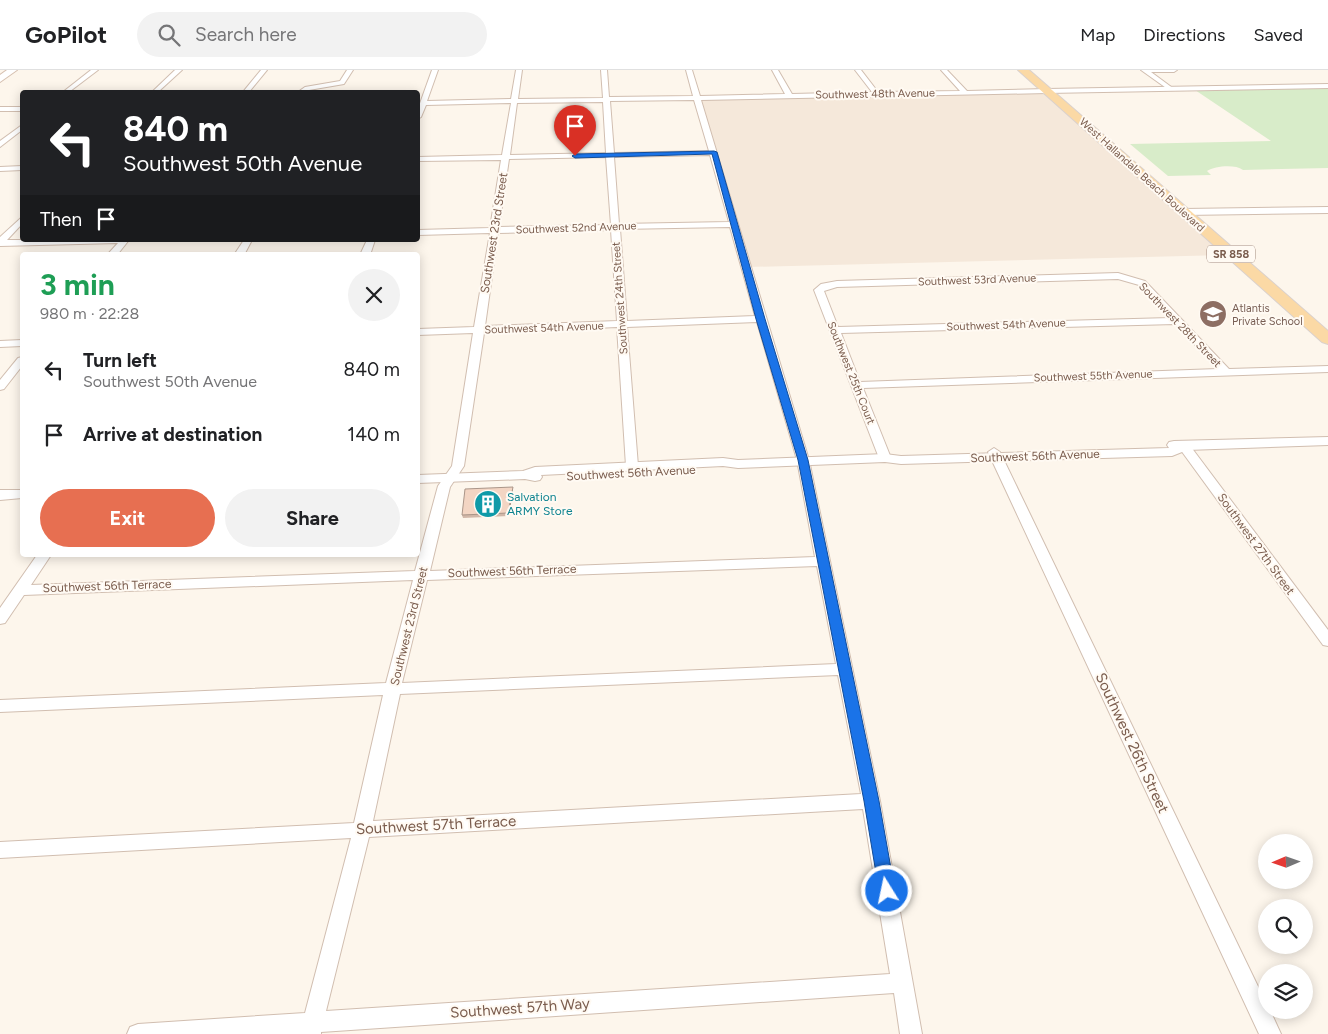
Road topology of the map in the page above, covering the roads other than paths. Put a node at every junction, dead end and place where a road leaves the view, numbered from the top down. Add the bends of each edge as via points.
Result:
1 (8, 70) edge
2 (13, 70) edge
3 (95, 70) edge
4 (179, 70) edge
5 (264, 70) edge
6 (350, 70) edge
7 (435, 70) edge
8 (519, 70) edge
9 (604, 70) edge
10 (689, 70) edge
11 (775, 70) edge
12 (858, 70) edge
13 (944, 70) edge
14 (1023, 70) edge
15 (1034, 70) edge
16 (1145, 70) edge
17 (1174, 70) edge
18 (0, 77) edge
19 (1328, 86) edge
20 (1171, 89) junction
21 (69, 90) edge
22 (157, 90) edge
23 (248, 90) edge
24 (304, 90) edge
25 (1052, 91) junction
26 (965, 92) junction
27 (876, 94) junction
28 (789, 95) junction
29 (698, 97) junction
30 (606, 100) junction
31 (514, 101) junction
32 (423, 103) junction
33 (20, 109) edge
34 (0, 111) edge
35 (420, 111) edge
36 (20, 112) edge
37 (20, 129) edge
38 (0, 145) edge
39 (714, 152) junction
40 (610, 155) junction
41 (505, 157) junction
42 (420, 159) edge
43 (20, 168) edge
44 (0, 169) edge
45 (1328, 210) edge
46 (1191, 212) junction
47 (20, 222) edge
48 (735, 224) junction
49 (615, 227) junction
50 (495, 230) junction
51 (420, 232) edge
52 (40, 242) edge
53 (122, 242) edge
54 (0, 243) edge
55 (114, 252) edge
56 (1133, 278) joint
57 (821, 288) joint
58 (760, 319) junction
59 (1177, 320) junction
60 (1328, 324) edge
61 (622, 325) junction
62 (479, 330) junction
63 (834, 330) junction
64 (420, 332) edge
65 (1328, 339) edge
66 (20, 343) edge
67 (0, 344) edge
68 (20, 363) edge
69 (1328, 369) edge
70 (1225, 372) junction
71 (857, 385) junction
72 (0, 388) edge
73 (1328, 441) edge
74 (1184, 446) junction
75 (996, 454) junction
76 (885, 458) junction
77 (803, 460) junction
78 (738, 464) junction
79 (632, 466) junction
80 (525, 475) junction
81 (452, 477) junction
82 (420, 479) edge
83 (20, 494) edge
84 (0, 495) edge
85 (43, 557) edge
86 (824, 561) junction
87 (421, 574) junction
88 (20, 590) junction
89 (0, 619) edge
90 (1328, 641) edge
91 (845, 669) junction
92 (393, 688) junction
93 (0, 706) edge
94 (871, 801) junction
95 (362, 829) junction
96 (0, 850) edge
97 (903, 983) junction
98 (312, 1028) edge
99 (138, 1034) edge
100 (911, 1034) edge
101 (1270, 1034) edge

1 - 18 main road
2 - 18 main road
3 - 21 street
4 - 22 street
5 - 23 street
6 - 24 street via 342,83
7 - 32 street
8 - 31 street, Southwest 23rd Street
9 - 30 street, Southwest 24th Street
10 - 29 street
11 - 28 street
12 - 27 street
13 - 26 street
14 - 25 main road, West Hallandale Beach Boulevard / SR 858
15 - 25 main road, West Hallandale Beach Boulevard / SR 858
16 - 17 street
16 - 20 street
19 - 20 street, Southwest 48th Avenue
20 - 25 street, Southwest 48th Avenue
25 - 26 street, Southwest 48th Avenue
25 - 46 main road, West Hallandale Beach Boulevard / SR 858
26 - 27 street, Southwest 48th Avenue
27 - 28 street, Southwest 48th Avenue
28 - 29 street, Southwest 48th Avenue
29 - 30 street, Southwest 48th Avenue
29 - 39 street
30 - 31 street, Southwest 48th Avenue
30 - 40 street, Southwest 24th Street
31 - 32 street, Southwest 48th Avenue
31 - 41 street, Southwest 23rd Street
32 - 35 street
33 - 34 street
34 - 36 street
37 - 38 street
39 - 40 street
39 - 48 street
40 - 41 street
40 - 49 street, Southwest 24th Street
41 - 42 street
41 - 50 street, Southwest 23rd Street
43 - 44 street
45 - 46 street
46 - 60 main road, West Hallandale Beach Boulevard / SR 858
46 - 65 main road, West Hallandale Beach Boulevard / SR 858
47 - 54 street
48 - 49 street, Southwest 52nd Avenue
48 - 58 street
49 - 50 street, Southwest 52nd Avenue
49 - 61 street, Southwest 24th Street
50 - 51 street, Southwest 52nd Avenue
50 - 62 street, Southwest 23rd Street
52 - 54 street
53 - 55 street
56 - 57 street, Southwest 53rd Avenue via 837,284
56 - 59 street, Southwest 28th Street via 1142,283
57 - 63 street, Southwest 25th Court
58 - 61 street, Southwest 54th Avenue
58 - 77 street
59 - 63 street, Southwest 54th Avenue
59 - 70 street, Southwest 28th Street
61 - 62 street, Southwest 54th Avenue
61 - 79 street, Southwest 24th Street
62 - 64 street, Southwest 54th Avenue
62 - 81 street, Southwest 23rd Street via 458,466
63 - 71 street, Southwest 25th Court
66 - 67 street
68 - 72 street
69 - 70 street, Southwest 55th Avenue
70 - 71 street, Southwest 55th Avenue
71 - 76 street, Southwest 25th Court
73 - 74 street, Southwest 56th Avenue
74 - 75 street, Southwest 56th Avenue via 1172,452
74 - 90 street, Southwest 27th Street
75 - 76 street, Southwest 56th Avenue via 901,460
75 - 101 street, Southwest 26th Street
76 - 77 street, Southwest 56th Avenue
77 - 78 street, Southwest 56th Avenue
77 - 86 street
78 - 79 street, Southwest 56th Avenue
78 - 80 street, Southwest 56th Avenue via 725,468
79 - 80 street, Southwest 56th Avenue via 535,471
80 - 81 street, Southwest 56th Avenue
81 - 82 street, Southwest 56th Avenue
81 - 87 street, Southwest 23rd Street via 444,486
83 - 84 street
85 - 88 street
86 - 87 street, Southwest 56th Terrace
86 - 91 street
87 - 88 street, Southwest 56th Terrace
87 - 92 street, Southwest 23rd Street
88 - 89 street
91 - 92 street
91 - 94 street
92 - 93 street
92 - 95 street, Southwest 23rd Street
94 - 95 street, Southwest 57th Terrace
94 - 97 street
95 - 96 street, Southwest 57th Terrace
95 - 98 street, Southwest 23rd Street
97 - 98 street, Southwest 57th Way
97 - 100 street
98 - 99 street, Southwest 57th Way

